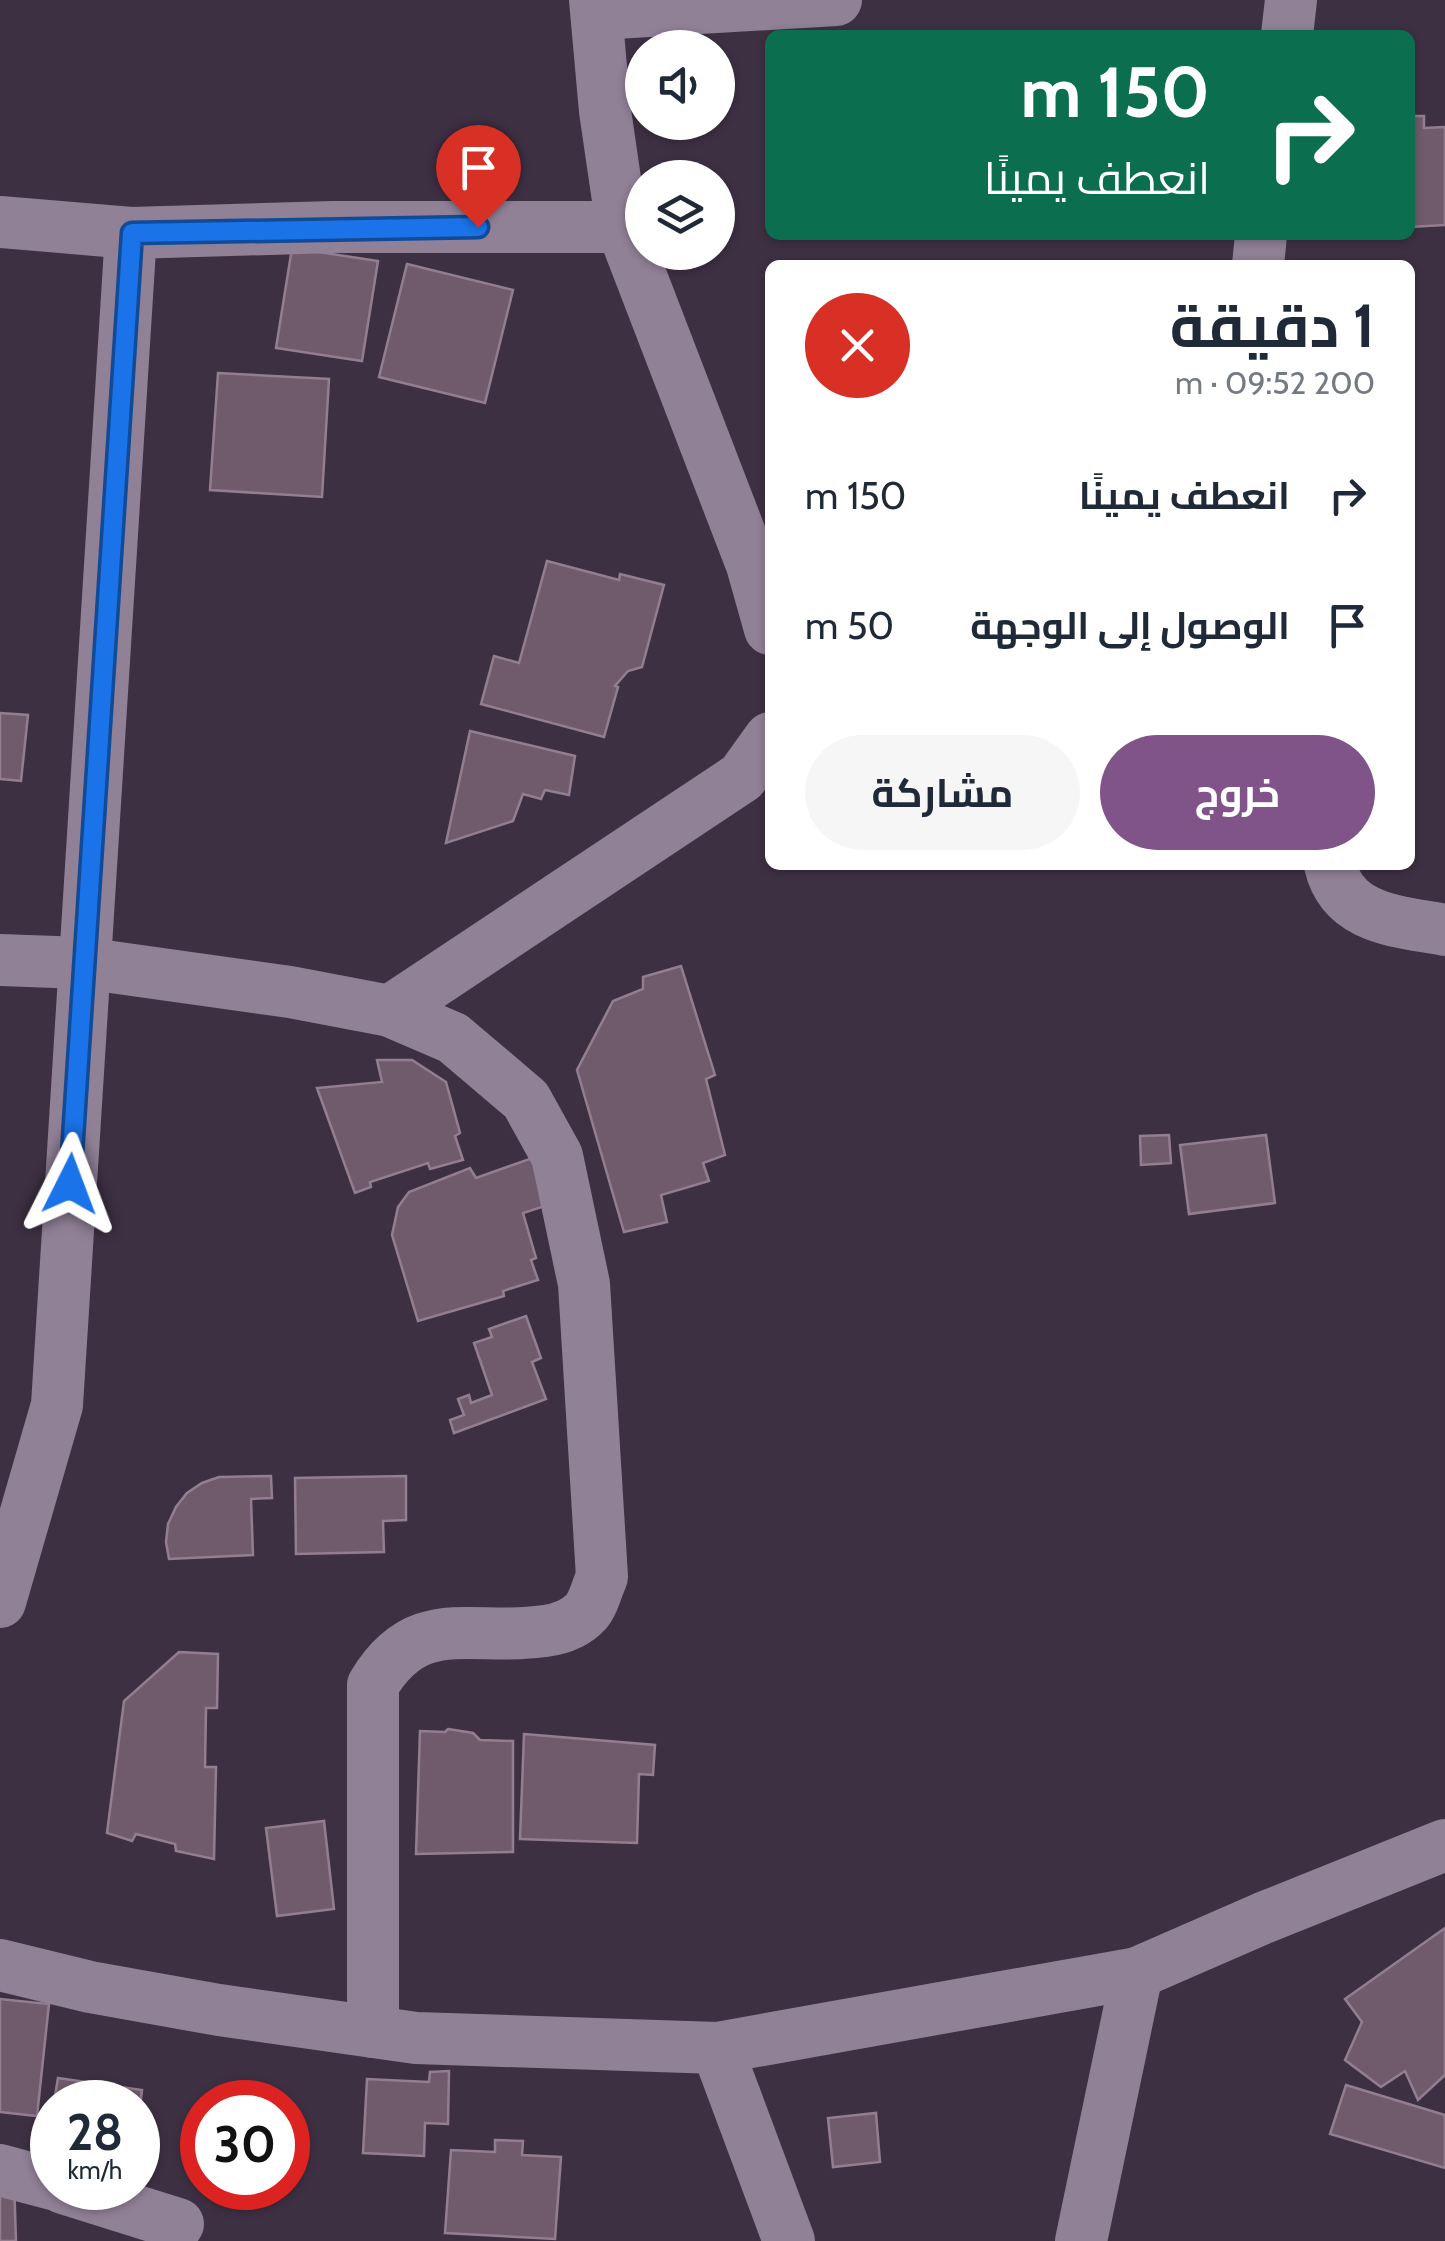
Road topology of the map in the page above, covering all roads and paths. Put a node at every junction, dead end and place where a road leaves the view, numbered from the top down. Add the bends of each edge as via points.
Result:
1 (836, 0) edge
2 (1292, 0) edge
3 (597, 7) edge
4 (1288, 30) edge
5 (0, 222) edge
6 (622, 227) junction
7 (132, 233) junction
8 (765, 611) edge
9 (765, 745) edge
10 (1331, 870) edge
11 (1445, 930) edge
12 (0, 960) edge
13 (84, 963) junction
14 (390, 1011) junction
15 (0, 1602) edge
16 (1445, 1844) edge
17 (0, 1965) edge
18 (1137, 1974) junction
19 (374, 2032) junction
20 (717, 2048) junction
21 (0, 2170) edge
22 (30, 2178) edge
23 (133, 2210) edge
24 (178, 2224) dead end
25 (789, 2241) edge
26 (1082, 2241) edge

1 - 3 street
2 - 4 street
3 - 6 street
5 - 7 street
6 - 7 street
6 - 8 street
7 - 13 street
9 - 14 street via 742,777
10 - 11 street via 1350,903 1372,916
12 - 13 street
13 - 14 street
13 - 15 street via 57,1405
14 - 19 street via 454,1038 526,1100 557,1156 584,1284 602,1577 587,1611 564,1628 432,1634 388,1660 373,1685
16 - 18 street
17 - 19 street via 127,1993
18 - 20 street
18 - 26 street
19 - 20 street
20 - 25 street
21 - 22 street
23 - 24 street

